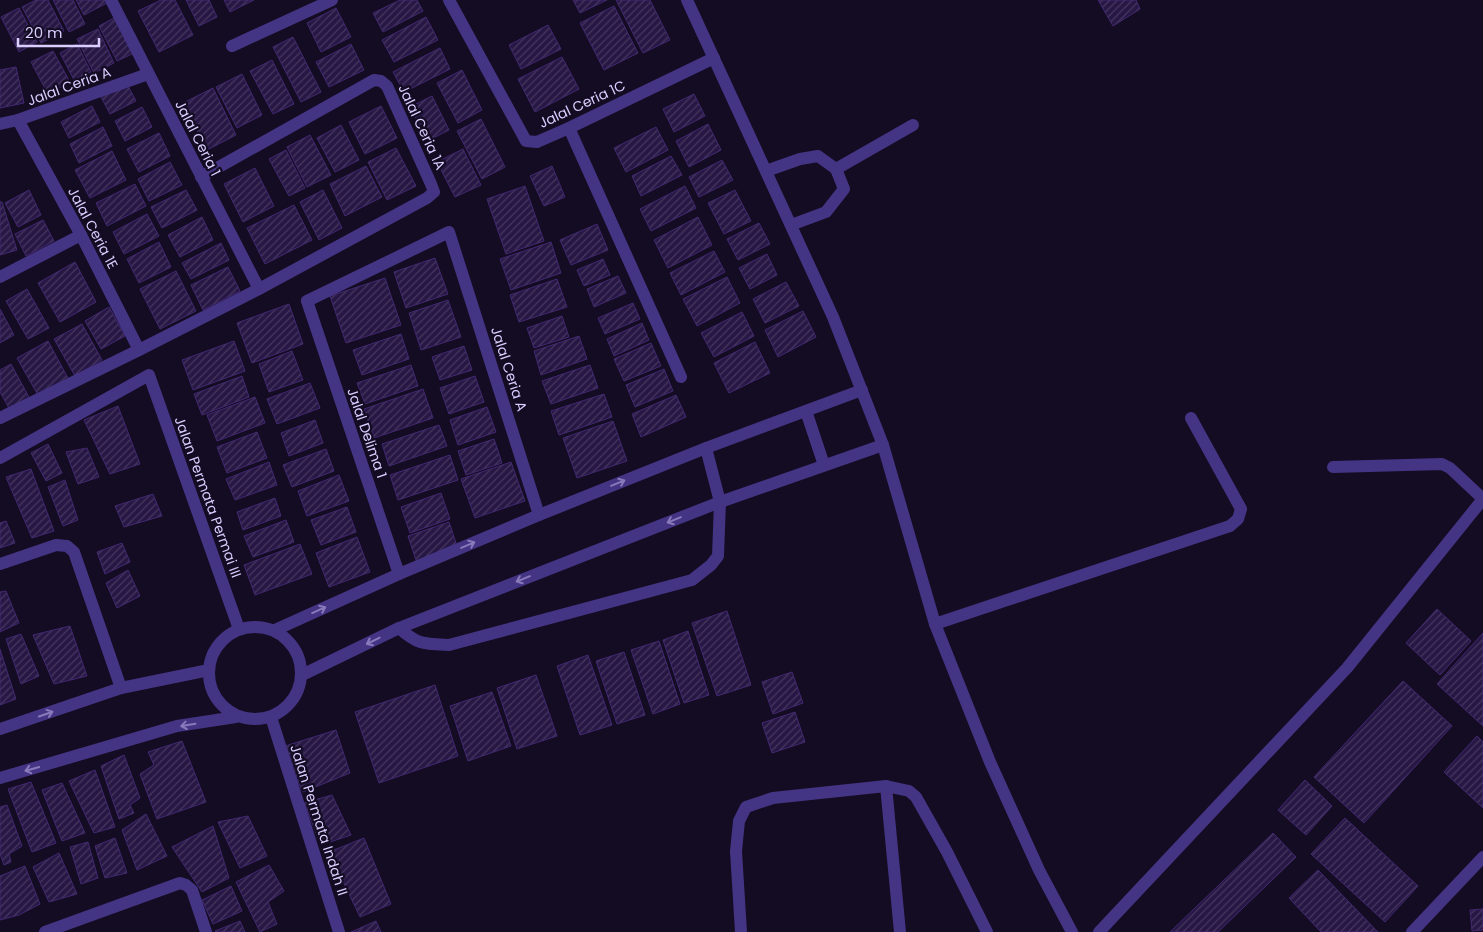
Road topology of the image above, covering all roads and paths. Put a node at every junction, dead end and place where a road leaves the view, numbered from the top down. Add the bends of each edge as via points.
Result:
1 (111, 0) edge
2 (332, 0) edge
3 (449, 0) edge
4 (687, 0) edge
5 (232, 46) dead end
6 (714, 58) junction
7 (148, 74) junction
8 (18, 120) junction
9 (0, 124) edge
10 (913, 125) dead end
11 (569, 128) junction
12 (836, 169) junction
13 (766, 171) junction
14 (201, 177) junction
15 (791, 225) junction
16 (449, 232) joint
17 (81, 235) junction
18 (0, 277) edge
19 (259, 289) junction
20 (139, 350) junction
21 (681, 377) dead end
22 (862, 390) junction
23 (806, 411) junction
24 (0, 418) edge
25 (1191, 418) dead end
26 (883, 445) junction
27 (706, 448) junction
28 (0, 458) edge
29 (824, 465) junction
30 (1333, 467) dead end
31 (1483, 499) edge
32 (720, 502) junction
33 (539, 515) junction
34 (0, 564) edge
35 (399, 574) junction
36 (935, 624) junction
37 (239, 628) junction
38 (399, 628) junction
39 (274, 630) junction
40 (209, 670) junction
41 (302, 675) junction
42 (121, 688) junction
43 (236, 717) junction
44 (271, 717) junction
45 (0, 730) edge
46 (0, 778) edge
47 (886, 786) junction
48 (1483, 857) edge
49 (50, 931) edge
50 (206, 932) edge
51 (339, 932) edge
52 (741, 932) edge
53 (900, 932) edge
54 (986, 932) edge
55 (1072, 932) edge
56 (1098, 932) edge
57 (1412, 932) edge

1 - 7 street, Jalal Ceria 1
2 - 5 street
3 - 11 street, Jalal Ceria 1C via 526,141 537,142
4 - 6 street
6 - 11 street, Jalal Ceria 1C
6 - 13 street
7 - 8 street, Jalal Ceria A
7 - 14 street, Jalal Ceria 1
8 - 9 street, Jalal Ceria A
8 - 17 street, Jalal Ceria 1E
10 - 12 street
11 - 21 street
12 - 13 street via 818,156
12 - 15 street via 844,189 826,212
13 - 15 street
14 - 19 street, Jalal Ceria 1
14 - 19 street, Jalal Ceria 1A via 374,80 387,86 434,192
15 - 22 street
16 - 33 street, Jalal Ceria A
16 - 35 street, Jalal Delima 1 via 307,301
17 - 18 street
17 - 20 street, Jalal Ceria 1E
19 - 20 street
20 - 24 street
22 - 23 street
22 - 26 street
23 - 27 street
23 - 29 street
25 - 36 street via 1241,509 1238,519 1230,526
26 - 29 street
26 - 36 street
27 - 32 street
33 -> 27 street
28 - 37 street, Jalan Permata Permai III via 149,376
29 - 32 street
30 - 31 street via 1442,464
31 - 56 street via 1347,668
32 -> 38 street
32 - 38 street via 718,556 692,580 449,645 412,640
35 -> 33 street
34 - 42 street via 56,545 67,546 74,552
39 -> 35 street
36 - 55 street via 990,762 1039,870
37 - 39 street via 257,626
37 - 40 street via 212,652
38 -> 41 street
39 - 41 street via 289,641 298,657
40 - 42 street
40 - 43 street via 211,689 221,704
41 - 44 street via 297,694
45 -> 42 street
43 - 44 street
43 -> 46 street via 177,726
44 - 51 street, Jalan Permata Indah II
47 - 52 street via 773,798 746,807 740,821 736,851
47 - 53 street
47 - 54 street via 909,791 916,797
48 - 57 street
49 - 50 street via 180,883 192,890

